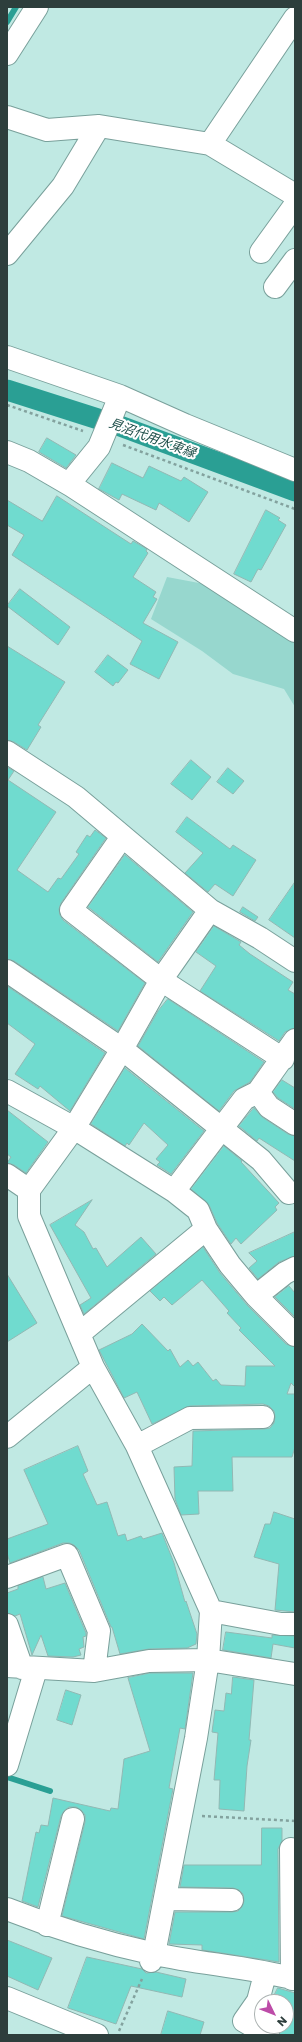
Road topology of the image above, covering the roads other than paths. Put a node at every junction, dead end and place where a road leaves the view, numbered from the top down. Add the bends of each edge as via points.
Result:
1 (37, 7) edge
2 (295, 18) edge
3 (10, 41) edge
4 (7, 117) edge
5 (99, 126) junction
6 (210, 144) junction
7 (295, 195) edge
8 (295, 205) edge
9 (14, 231) edge
10 (261, 252) dead end
11 (7, 254) edge
12 (295, 260) edge
13 (275, 287) dead end
14 (7, 357) edge
15 (117, 403) junction
16 (7, 452) edge
17 (295, 470) edge
18 (69, 484) junction
19 (295, 631) edge
20 (7, 752) edge
21 (122, 837) junction
22 (210, 910) junction
23 (295, 961) edge
24 (7, 971) edge
25 (161, 980) junction
26 (295, 1040) edge
27 (122, 1049) junction
28 (283, 1059) junction
29 (7, 1091) edge
30 (258, 1092) junction
31 (295, 1124) edge
32 (74, 1128) junction
33 (222, 1128) junction
34 (7, 1176) edge
35 (29, 1190) junction
36 (174, 1191) junction
37 (289, 1192) dead end
38 (206, 1229) junction
39 (295, 1268) edge
40 (256, 1296) junction
41 (79, 1334) junction
42 (295, 1335) edge
43 (92, 1367) junction
44 (263, 1417) dead end
45 (7, 1436) edge
46 (137, 1446) junction
47 (7, 1577) edge
48 (211, 1611) junction
49 (295, 1624) edge
50 (7, 1625) edge
51 (208, 1660) junction
52 (22, 1667) edge
53 (94, 1671) junction
54 (295, 1674) edge
55 (7, 1765) edge
56 (73, 1819) dead end
57 (291, 1850) dead end
58 (165, 1899) junction
59 (232, 1900) dead end
60 (7, 1909) edge
61 (47, 1925) junction
62 (153, 1957) junction
63 (265, 1974) junction
64 (294, 1979) edge
65 (7, 1998) edge
66 (97, 2035) edge
67 (268, 2035) edge

1 - 3 street
2 - 6 street
4 - 5 street via 47,130
5 - 6 street
5 - 9 street via 63,186
6 - 7 street
8 - 10 street
9 - 11 street
12 - 13 street
14 - 15 street
15 - 17 street via 185,425
15 - 18 street via 99,447
16 - 18 street via 29,461
18 - 19 street
20 - 21 street via 76,798
21 - 22 street
21 - 25 street via 71,910
22 - 23 street
22 - 25 street
24 - 27 street
25 - 27 street
25 - 28 street
26 - 28 street
27 - 32 street
27 - 33 street
28 - 30 street
29 - 32 street
30 - 31 street via 269,1107
30 - 33 street via 244,1099
32 - 35 street
32 - 36 street
33 - 36 street
33 - 37 street via 261,1160
34 - 35 street
35 - 41 street via 29,1216
36 - 38 street via 198,1210
38 - 40 street via 230,1265
38 - 41 street
39 - 40 street
40 - 42 street
41 - 43 street
43 - 45 street
43 - 46 street
44 - 46 street via 190,1418
46 - 48 street
47 - 53 street via 67,1555 99,1631
48 - 49 street via 281,1624
48 - 51 street
50 - 52 street
51 - 53 street via 149,1661
51 - 54 street
51 - 58 street
52 - 53 street
52 - 55 street
56 - 61 street
57 - 64 street
58 - 59 street
58 - 62 street
60 - 61 street
61 - 62 street
62 - 63 street
63 - 64 street
63 - 67 street via 258,2001 244,2021
65 - 66 street

